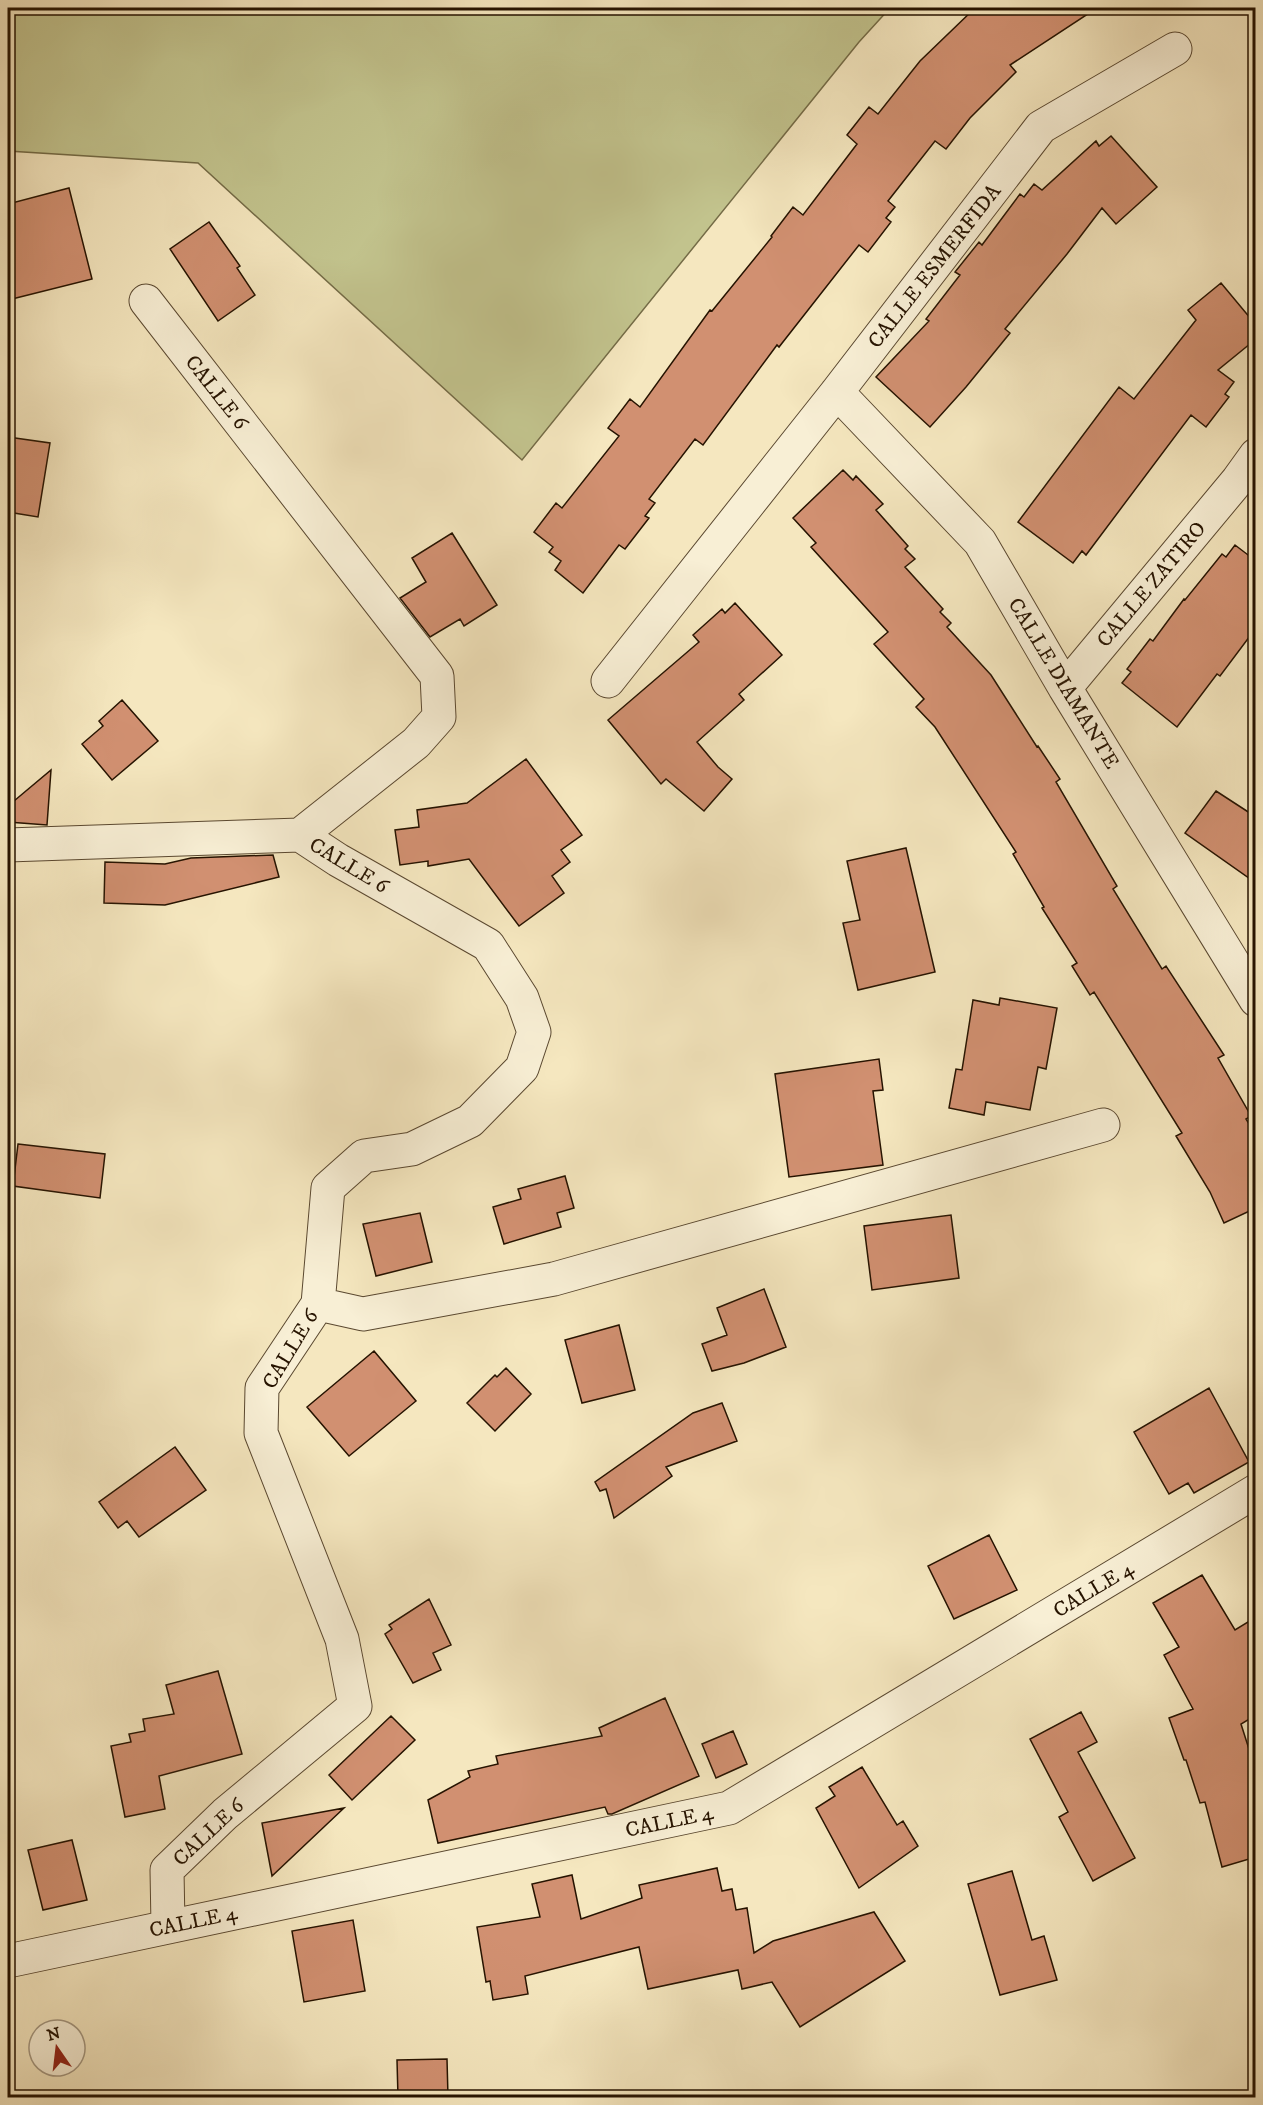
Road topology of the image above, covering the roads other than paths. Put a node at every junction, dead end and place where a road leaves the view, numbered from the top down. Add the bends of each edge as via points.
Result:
1 (1175, 49) dead end
2 (146, 301) dead end
3 (837, 392) junction
4 (1246, 467) edge
5 (608, 681) dead end
6 (1065, 687) junction
7 (300, 835) junction
8 (8, 845) edge
9 (1256, 1000) edge
10 (1103, 1125) dead end
11 (318, 1304) junction
12 (1256, 1491) edge
13 (168, 1926) junction
14 (8, 1960) edge

1 - 3 street, CALLE ESMERFIDA via 1041,127
2 - 7 street, CALLE 6 via 437,676 439,717 416,743
3 - 5 street, CALLE ESMERFIDA
3 - 6 street, CALLE DIAMANTE via 980,542
4 - 6 street, CALLE ZATIRO
6 - 9 street, CALLE DIAMANTE
7 - 8 street, CALLE 6
7 - 11 street, CALLE 6 via 488,945 522,998 534,1032 522,1068 470,1121 412,1149 364,1156 328,1188
10 - 11 street via 554,1279 363,1314
11 - 13 street, CALLE 6 via 262,1388 261,1433 342,1639 355,1706 225,1814 167,1870
12 - 13 street, CALLE 4 via 729,1808
13 - 14 street, CALLE 4

